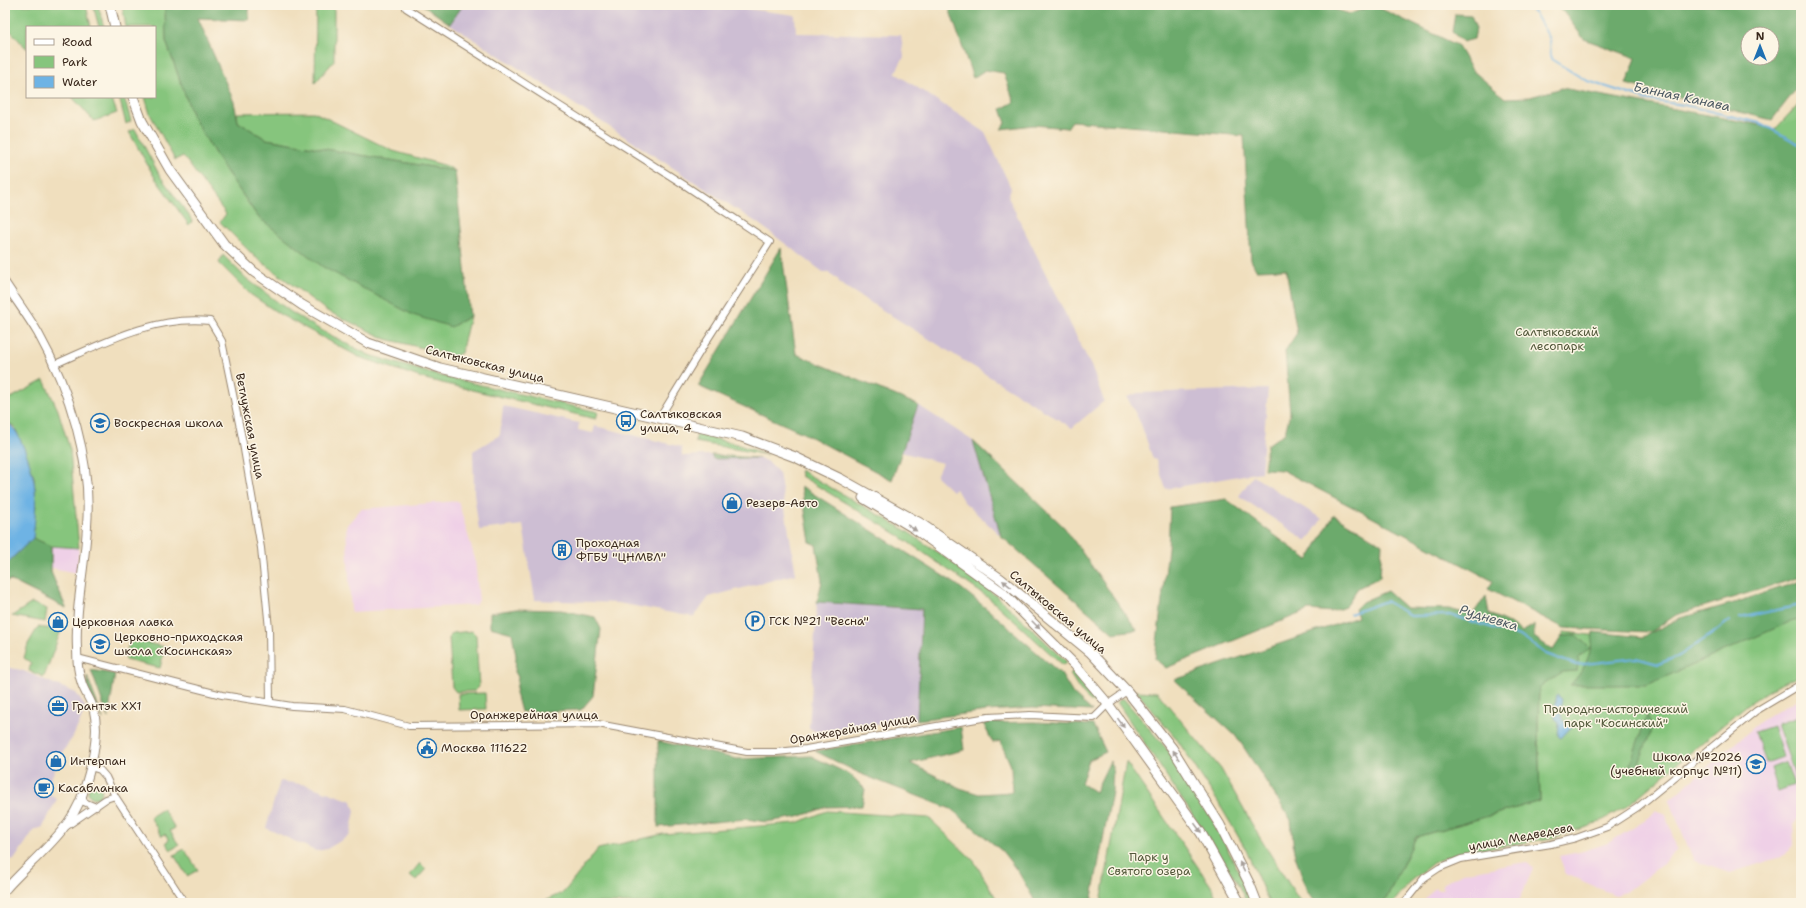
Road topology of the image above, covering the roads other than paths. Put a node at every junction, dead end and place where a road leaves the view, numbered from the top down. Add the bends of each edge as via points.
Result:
1 (110, 5) edge
2 (406, 5) edge
3 (115, 26) edge
4 (133, 98) edge
5 (5, 283) edge
6 (53, 365) junction
7 (660, 417) junction
8 (795, 457) junction
9 (77, 658) junction
10 (1801, 684) edge
11 (1127, 691) junction
12 (270, 702) junction
13 (1108, 704) junction
14 (90, 767) junction
15 (82, 794) junction
16 (115, 796) junction
17 (96, 807) junction
18 (66, 827) junction
19 (6, 886) edge
20 (185, 903) edge
21 (1240, 903) edge
22 (1257, 903) edge
23 (1404, 903) edge

1 - 3 main road
2 - 7 street via 406,8 770,242
4 - 7 main road, Салтыковская улица via 142,121 170,170 216,235 254,272 302,305 368,343 440,368
5 - 6 street via 38,333
6 - 9 street via 78,433 87,497 88,525 76,630
6 - 12 street, Ветлужская улица via 130,332 193,319 210,321 222,341 261,548 269,629
7 - 8 main road, Салтыковская улица via 742,437
11 -> 8 main road, Салтыковская улица via 1090,652 1001,579 920,523 841,479
8 -> 13 main road, Салтыковская улица via 915,529 1002,592 1076,665
9 - 12 street, Оранжерейная улица via 222,695
9 - 14 street via 80,680 94,710 95,741
10 - 23 street, улица Медведева via 1756,711 1638,807 1607,827 1551,844 1461,859 1439,868 1424,878
11 - 13 street, Оранжерейная улица
22 -> 11 main road, Салтыковская улица via 1220,825 1172,748
12 - 13 street, Оранжерейная улица via 345,709 409,726 598,724 740,751 777,752 988,717 1030,715 1094,718
13 -> 21 main road, Салтыковская улица via 1201,833
14 - 15 street
14 - 16 street via 100,770
15 - 17 street via 84,802
15 - 18 street
16 - 17 street
16 - 20 street
17 - 18 street
18 - 19 street

